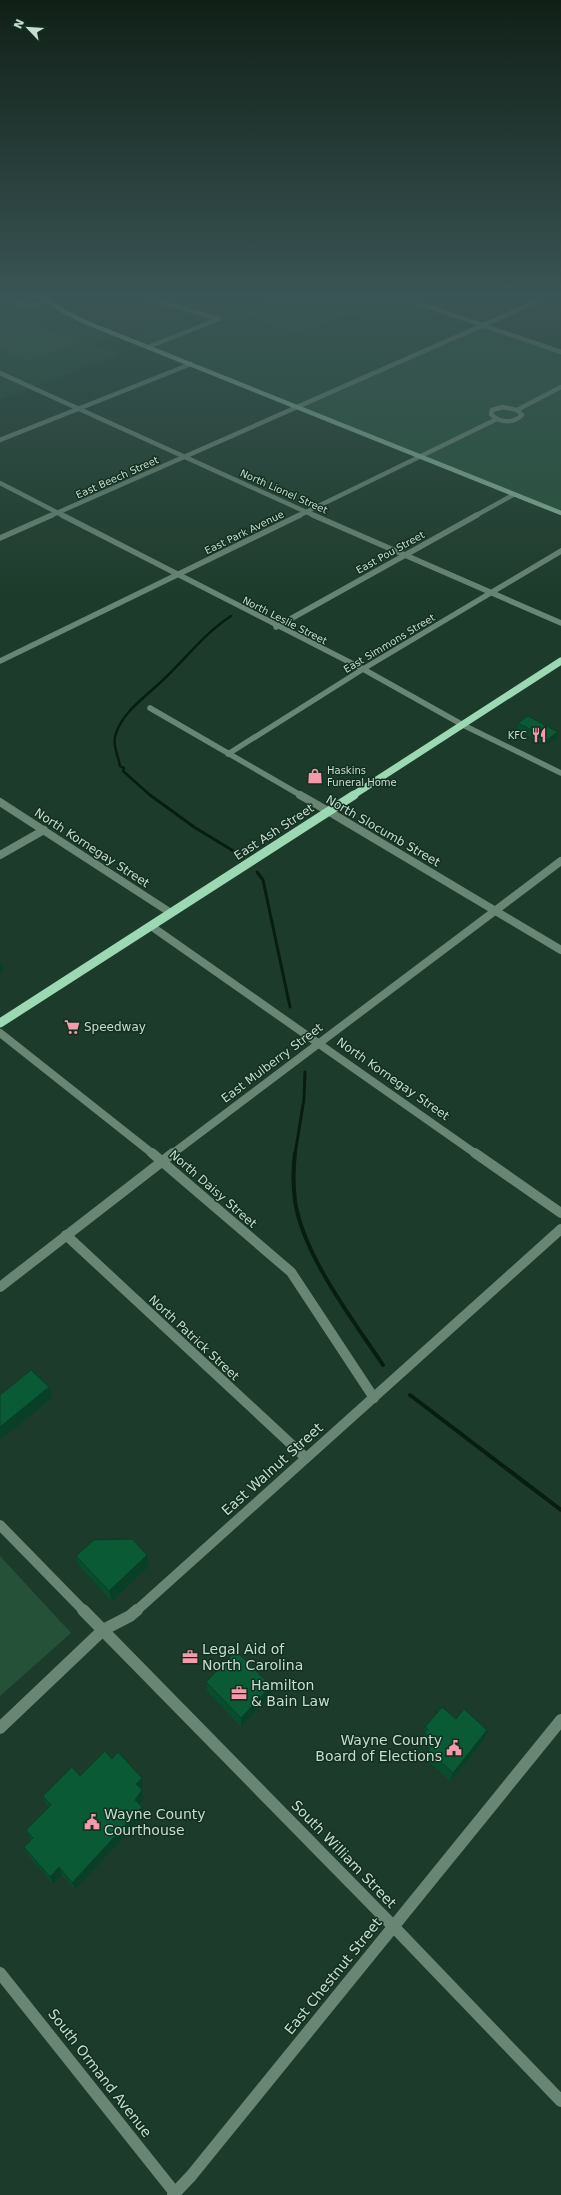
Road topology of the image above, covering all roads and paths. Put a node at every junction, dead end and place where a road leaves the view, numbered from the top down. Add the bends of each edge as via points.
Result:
1 (58, 398) edge
2 (107, 398) edge
3 (274, 398) edge
4 (319, 398) edge
5 (539, 398) edge
6 (297, 408) junction
7 (81, 409) junction
8 (517, 410) junction
9 (497, 419) junction
10 (0, 440) edge
11 (420, 456) junction
12 (186, 457) junction
13 (0, 483) edge
14 (513, 495) junction
15 (306, 512) junction
16 (58, 513) junction
17 (561, 513) edge
18 (0, 538) edge
19 (561, 551) edge
20 (405, 554) junction
21 (178, 574) junction
22 (490, 592) junction
23 (561, 623) edge
24 (276, 627) junction
25 (0, 661) edge
26 (561, 661) edge
27 (363, 670) junction
28 (150, 708) dead end
29 (463, 725) junction
30 (228, 754) junction
31 (561, 773) edge
32 (0, 802) edge
33 (328, 811) junction
34 (44, 830) junction
35 (0, 855) edge
36 (561, 861) edge
37 (496, 910) junction
38 (171, 913) junction
39 (151, 926) junction
40 (561, 950) edge
41 (0, 1023) edge
42 (0, 1033) edge
43 (319, 1042) junction
44 (162, 1161) junction
45 (561, 1213) edge
46 (561, 1229) edge
47 (66, 1235) junction
48 (0, 1287) edge
49 (374, 1398) junction
50 (306, 1458) junction
51 (0, 1525) edge
52 (103, 1630) junction
53 (561, 1720) edge
54 (0, 1728) edge
55 (393, 1926) junction
56 (0, 1973) edge
57 (561, 2101) edge
58 (174, 2194) edge

1 - 7 street, North Lionel Street
2 - 7 street
3 - 6 main road
4 - 6 street, East Beech Street
5 - 8 street
6 - 11 main road
6 - 12 street, East Beech Street
7 - 10 street
7 - 12 street, North Lionel Street
8 - 9 street, East Park Avenue via 522,414 519,419
8 - 9 street via 506,407 495,409 491,414
9 - 11 street, East Park Avenue
11 - 14 main road
11 - 15 street, East Park Avenue
12 - 15 street, North Lionel Street
12 - 16 street, East Beech Street
13 - 16 street, North Leslie Street
14 - 17 main road
14 - 20 street, East Pou Street
15 - 20 street, North Lionel Street
15 - 21 street, East Park Avenue
16 - 18 street, East Beech Street
16 - 21 street, North Leslie Street
19 - 22 street, East Simmons Street
20 - 22 street, North Lionel Street
20 - 24 street, East Pou Street
21 - 24 street, North Leslie Street
21 - 25 street, East Park Avenue
22 - 23 street, North Lionel Street
22 - 27 street, East Simmons Street
24 - 27 street, North Leslie Street
26 - 29 main road, East Ash Street
27 - 29 street, North Leslie Street
27 - 30 street, East Simmons Street
28 - 30 street, North Slocumb Street
29 - 31 street, North Leslie Street
29 - 33 main road, East Ash Street
30 - 33 street, North Slocumb Street
32 - 34 street, North Kornegay Street
33 - 37 street, North Slocumb Street
33 - 38 main road, East Ash Street
34 - 35 street
34 - 38 street, North Kornegay Street
36 - 37 street, East Mulberry Street
37 - 40 street, North Slocumb Street
37 - 43 street, East Mulberry Street
38 - 39 main road, East Ash Street
39 - 41 main road, East Ash Street
39 - 43 street, North Kornegay Street
42 - 44 street, North Daisy Street
43 - 44 street, East Mulberry Street
43 - 45 street, North Kornegay Street
44 - 47 street, East Mulberry Street
44 - 49 street, North Daisy Street via 291,1272
46 - 49 street, East Walnut Street
47 - 48 street, East Mulberry Street
47 - 50 street, North Patrick Street
49 - 50 street, East Walnut Street
50 - 52 street, East Walnut Street via 130,1616
51 - 52 street, South William Street
52 - 54 street, East Walnut Street
52 - 55 street, South William Street
53 - 55 street, East Chestnut Street
55 - 57 street, South William Street
55 - 58 street, East Chestnut Street
56 - 58 street, South Ormand Avenue

